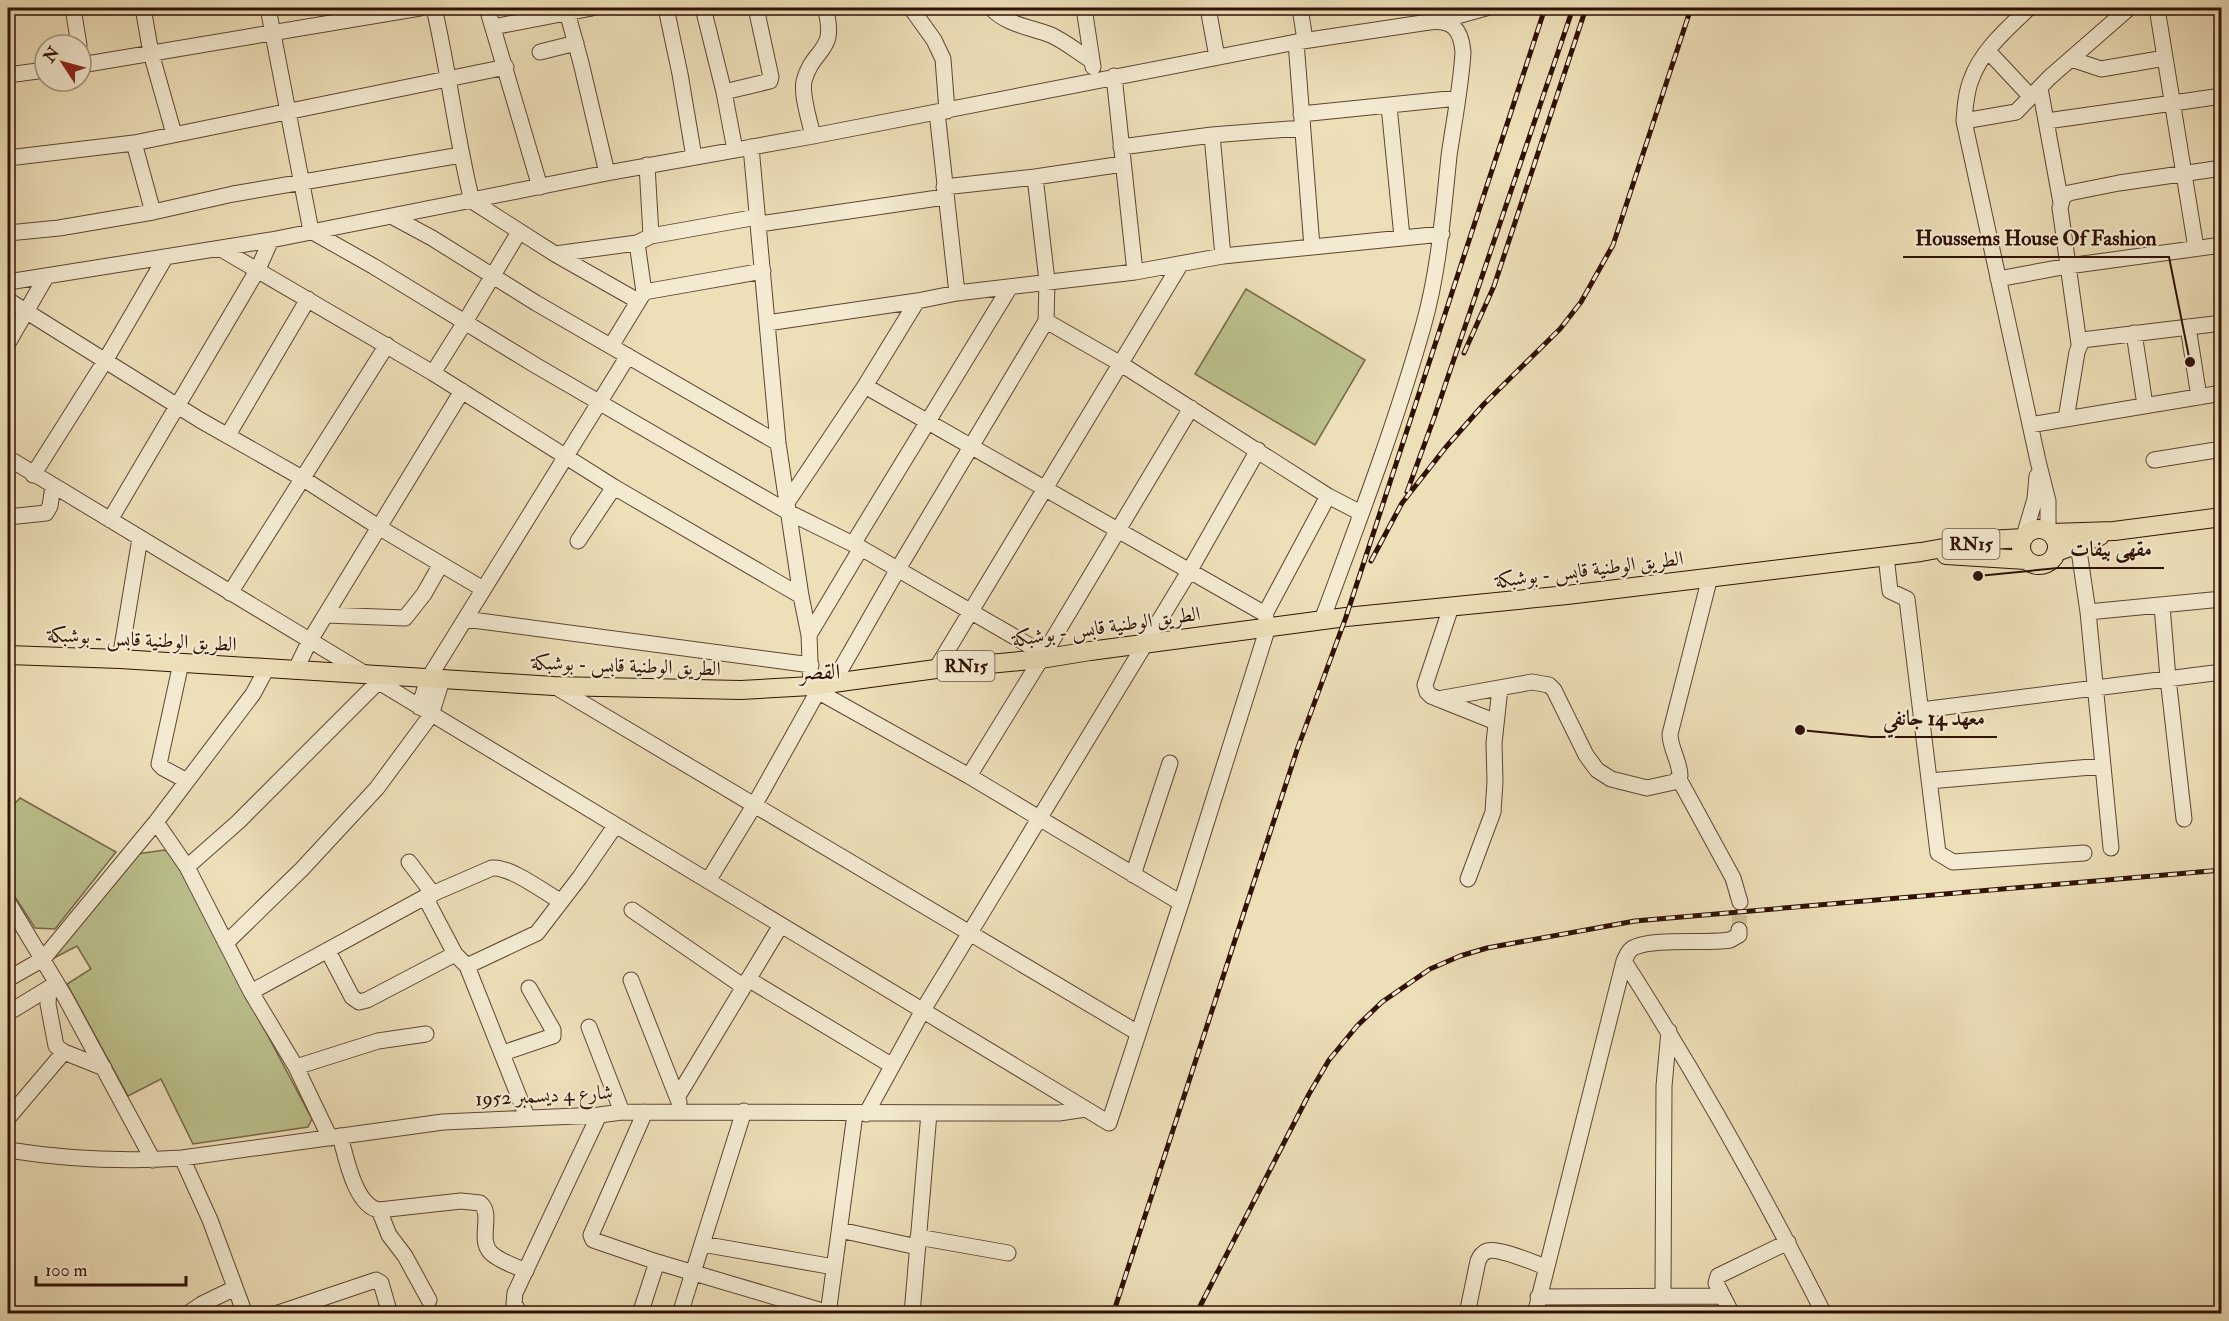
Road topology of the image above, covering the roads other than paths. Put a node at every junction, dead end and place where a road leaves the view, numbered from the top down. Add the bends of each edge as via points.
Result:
1 (73, 8) edge
2 (143, 8) edge
3 (268, 8) edge
4 (420, 8) edge
5 (434, 8) edge
6 (487, 8) edge
7 (592, 8) edge
8 (666, 8) edge
9 (703, 8) edge
10 (756, 8) edge
11 (825, 8) edge
12 (911, 8) edge
13 (991, 8) edge
14 (1084, 8) edge
15 (1208, 8) edge
16 (1299, 8) edge
17 (1486, 8) edge
18 (2028, 8) edge
19 (2129, 8) edge
20 (2157, 8) edge
21 (567, 10) edge
22 (347, 14) edge
23 (1439, 21) junction
24 (493, 27) junction
25 (274, 32) junction
26 (78, 33) edge
27 (1301, 41) junction
28 (576, 43) junction
29 (1988, 51) junction
30 (540, 52) dead end
31 (151, 53) junction
32 (1217, 57) junction
33 (2165, 58) junction
34 (2071, 59) junction
35 (93, 61) edge
36 (1092, 61) junction
37 (506, 67) junction
38 (33, 72) edge
39 (8, 75) edge
40 (1114, 76) junction
41 (448, 79) junction
42 (1097, 80) junction
43 (724, 92) junction
44 (2035, 92) junction
45 (2222, 96) edge
46 (1458, 98) junction
47 (2173, 103) junction
48 (1389, 106) junction
49 (288, 110) junction
50 (942, 111) junction
51 (1302, 121) junction
52 (1964, 121) junction
53 (2047, 121) junction
54 (174, 134) junction
55 (1212, 135) junction
56 (813, 136) junction
57 (134, 143) junction
58 (751, 147) junction
59 (1121, 147) junction
60 (735, 150) junction
61 (460, 155) junction
62 (694, 157) junction
63 (8, 158) edge
64 (1124, 164) junction
65 (647, 165) junction
66 (2222, 168) edge
67 (607, 173) junction
68 (2184, 173) junction
69 (1035, 177) junction
70 (302, 184) junction
71 (540, 187) junction
72 (945, 192) junction
73 (472, 201) junction
74 (2061, 203) junction
75 (153, 212) junction
76 (393, 217) junction
77 (758, 220) junction
78 (311, 231) junction
79 (519, 232) junction
80 (8, 233) edge
81 (1442, 234) junction
82 (1402, 237) junction
83 (271, 240) junction
84 (644, 240) junction
85 (2222, 245) edge
86 (1312, 247) junction
87 (2196, 248) junction
88 (222, 249) junction
89 (555, 254) junction
90 (1223, 256) junction
91 (165, 258) junction
92 (1180, 265) junction
93 (2068, 266) junction
94 (258, 269) junction
95 (763, 271) junction
96 (1135, 272) junction
97 (492, 276) junction
98 (46, 277) junction
99 (1998, 279) junction
100 (1047, 281) junction
101 (8, 282) edge
102 (1010, 287) junction
103 (957, 293) junction
104 (641, 297) junction
105 (308, 299) junction
106 (8, 300) edge
107 (917, 301) junction
108 (27, 311) junction
109 (1046, 321) junction
110 (465, 322) junction
111 (2222, 322) edge
112 (767, 323) junction
113 (2188, 327) junction
114 (2134, 333) junction
115 (8, 343) edge
116 (2079, 344) junction
117 (387, 345) junction
118 (611, 346) junction
119 (628, 357) junction
120 (105, 361) junction
121 (1121, 364) junction
122 (432, 373) junction
123 (865, 386) junction
124 (462, 391) junction
125 (2222, 393) edge
126 (2199, 397) junction
127 (600, 403) junction
128 (178, 405) junction
129 (2145, 405) junction
130 (1191, 408) junction
131 (2066, 419) junction
132 (927, 422) junction
133 (2030, 425) junction
134 (228, 435) junction
135 (778, 443) junction
136 (972, 447) junction
137 (2222, 449) edge
138 (1258, 450) junction
139 (566, 457) junction
140 (8, 458) edge
141 (2154, 460) dead end
142 (2038, 461) junction
143 (33, 475) junction
144 (302, 478) junction
145 (54, 486) junction
146 (614, 486) junction
147 (1046, 487) junction
148 (1328, 495) junction
149 (787, 508) junction
150 (1361, 513) junction
151 (2222, 517) edge
152 (8, 518) edge
153 (110, 520) junction
154 (380, 528) junction
155 (1119, 530) junction
156 (2114, 531) junction
157 (2049, 532) junction
158 (2023, 537) junction
159 (140, 538) junction
160 (578, 541) dead end
161 (2078, 544) junction
162 (857, 546) junction
163 (1921, 552) junction
164 (2056, 552) junction
165 (1886, 556) junction
166 (2026, 560) junction
167 (441, 564) junction
168 (898, 569) junction
169 (1190, 570) junction
170 (1710, 577) junction
171 (483, 589) junction
172 (230, 593) junction
173 (801, 596) junction
174 (2222, 599) edge
175 (2162, 606) junction
176 (1451, 607) junction
177 (969, 612) junction
178 (2088, 612) junction
179 (326, 615) junction
180 (465, 619) junction
181 (1267, 620) junction
182 (1322, 620) junction
183 (809, 634) junction
184 (309, 642) junction
185 (1145, 644) junction
186 (8, 655) edge
187 (1042, 657) junction
188 (120, 659) junction
189 (181, 663) junction
190 (811, 665) junction
191 (267, 668) junction
192 (936, 669) junction
193 (295, 671) junction
194 (2222, 672) edge
195 (370, 678) junction
196 (2168, 678) junction
197 (435, 679) junction
198 (554, 686) junction
199 (821, 686) junction
200 (1500, 688) junction
201 (2095, 688) junction
202 (1438, 699) junction
203 (1921, 710) junction
204 (425, 711) junction
205 (1496, 722) junction
206 (1170, 763) dead end
207 (2103, 766) junction
208 (969, 776) junction
209 (1679, 779) junction
210 (187, 781) junction
211 (1929, 781) junction
212 (755, 804) junction
213 (1038, 818) junction
214 (2184, 819) dead end
215 (156, 822) junction
216 (615, 826) junction
217 (146, 834) junction
218 (168, 838) junction
219 (2111, 848) dead end
220 (2084, 853) dead end
221 (409, 862) dead end
222 (187, 867) junction
223 (1133, 875) junction
224 (1468, 879) dead end
225 (708, 881) junction
226 (429, 896) junction
227 (8, 902) edge
228 (560, 902) junction
229 (1740, 902) tunnel mouth
230 (1181, 903) junction
231 (632, 910) dead end
232 (781, 925) junction
233 (1739, 930) dead end
234 (970, 933) junction
235 (226, 943) junction
236 (328, 951) junction
237 (455, 954) junction
238 (43, 959) junction
239 (1624, 961) junction
240 (467, 966) junction
241 (8, 979) edge
242 (631, 980) dead end
243 (746, 983) junction
244 (53, 986) junction
245 (529, 988) dead end
246 (251, 992) junction
247 (923, 1010) junction
248 (8, 1013) edge
249 (589, 1027) dead end
250 (1669, 1031) junction
251 (1138, 1033) junction
252 (426, 1034) dead end
253 (64, 1052) junction
254 (503, 1053) junction
255 (891, 1065) junction
256 (296, 1067) junction
257 (104, 1068) junction
258 (680, 1104) junction
259 (1086, 1109) junction
260 (744, 1111) junction
261 (622, 1112) junction
262 (645, 1112) junction
263 (929, 1113) junction
264 (861, 1114) junction
265 (599, 1115) junction
266 (527, 1117) junction
267 (8, 1118) edge
268 (335, 1137) junction
269 (8, 1150) edge
270 (182, 1158) junction
271 (153, 1160) junction
272 (379, 1210) junction
273 (840, 1230) junction
274 (917, 1242) junction
275 (1788, 1242) junction
276 (702, 1244) junction
277 (1008, 1253) dead end
278 (657, 1262) junction
279 (834, 1267) junction
280 (1546, 1267) junction
281 (526, 1271) junction
282 (694, 1273) junction
283 (235, 1288) junction
284 (1663, 1296) junction
285 (1723, 1296) junction
286 (1538, 1297) junction
287 (429, 1300) dead end
288 (829, 1313) edge
289 (188, 1314) edge
290 (245, 1314) edge
291 (275, 1314) edge
292 (390, 1314) edge
293 (520, 1314) edge
294 (640, 1314) edge
295 (681, 1314) edge
296 (912, 1314) edge
297 (1467, 1314) edge
298 (1535, 1314) edge
299 (1732, 1314) edge
300 (1824, 1314) edge

1 - 26 street
2 - 31 street
3 - 25 street
4 - 22 street
5 - 41 street
6 - 24 street
7 - 21 street
8 - 62 street
9 - 43 street
10 - 43 street via 770,81
11 - 56 street via 829,37 804,84
12 - 50 street via 943,59
13 - 36 street via 1012,22 1051,35
14 - 36 street
15 - 32 street
16 - 27 street
17 - 23 street
18 - 29 street
19 - 34 street
20 - 33 street
21 - 24 street
21 - 28 street
22 - 25 street
23 - 27 street
23 - 46 street via 1453,26 1462,40
24 - 37 street
25 - 31 street
25 - 49 street
27 - 32 street
27 - 51 street
28 - 30 street
28 - 67 street
29 - 44 street
29 - 52 street via 1971,79
31 - 35 street
31 - 54 street
32 - 40 street
33 - 34 street via 2101,69
33 - 47 street
34 - 44 street
36 - 42 street
37 - 41 street
37 - 71 street
38 - 39 street
40 - 42 street
40 - 59 street
41 - 49 street
41 - 61 street
42 - 50 street
43 - 60 street
44 - 52 street via 2011,114
44 - 53 street
45 - 47 street
46 - 48 street
46 - 81 street
47 - 53 street
47 - 68 street
48 - 51 street
48 - 82 street
49 - 54 street
49 - 70 street
50 - 56 street
50 - 72 street
51 - 55 street
51 - 86 street
52 - 99 street
53 - 74 street
54 - 57 street
55 - 59 street
55 - 90 street
56 - 58 street
57 - 63 street
57 - 75 street
58 - 60 street
58 - 77 street
59 - 64 street
60 - 62 street
61 - 70 street
61 - 73 street
62 - 65 street
64 - 69 street
64 - 96 street
65 - 67 street
65 - 84 street
66 - 68 street
67 - 71 street
68 - 74 street via 2069,193
68 - 87 street
69 - 72 street
69 - 100 street
70 - 75 street
70 - 78 street
71 - 73 street
72 - 77 street
72 - 103 street
73 - 76 street
73 - 79 street
74 - 93 street
75 - 80 street
76 - 78 street
76 - 97 street
77 - 84 street
77 - 95 street
78 - 83 street
78 - 110 street
79 - 89 street
79 - 97 street
81 - 82 street
81 - 150 street via 1423,327
82 - 86 street
83 - 88 street
83 - 94 street
84 - 89 street
84 - 104 street
85 - 87 street
86 - 90 street
87 - 93 street
88 - 91 street
88 - 94 street
89 - 104 street
90 - 92 street
91 - 98 street
91 - 120 street
92 - 96 street
92 - 121 street
93 - 99 street
93 - 116 street
94 - 105 street
94 - 128 street
95 - 104 street
95 - 112 street
96 - 100 street
97 - 110 street
97 - 118 street
98 - 101 street
98 - 108 street
99 - 133 street
100 - 102 street
100 - 109 street
102 - 103 street
102 - 132 street
103 - 107 street
104 - 118 street
105 - 117 street
105 - 134 street
106 - 108 street
107 - 112 street
107 - 123 street
108 - 115 street
108 - 120 street
109 - 121 street
109 - 136 street
110 - 122 street
110 - 127 street
111 - 113 street
112 - 135 street
113 - 114 street
113 - 126 street
114 - 116 street
114 - 129 street
116 - 131 street
117 - 122 street
117 - 144 street
118 - 119 street
119 - 127 street
119 - 135 street
120 - 128 street
120 - 143 street
121 - 130 street
121 - 147 street
122 - 124 street
123 - 132 street
123 - 149 street
124 - 139 street
124 - 154 street
125 - 126 street
126 - 129 street
127 - 139 street
127 - 149 street
128 - 134 street
128 - 153 street
129 - 131 street
130 - 138 street
130 - 155 street
131 - 133 street
132 - 136 street
132 - 162 street
133 - 142 street
134 - 144 street
135 - 149 street
136 - 147 street
136 - 168 street
137 - 141 street
138 - 148 street
138 - 169 street
139 - 146 street
139 - 171 street
140 - 143 street
142 - 157 street via 2048,501
142 - 158 street via 2036,499
143 - 145 street
144 - 154 street
144 - 172 street
145 - 152 street via 46,513
145 - 153 street
146 - 160 street
146 - 173 street
147 - 155 street
147 - 177 street
148 - 150 street
148 - 181 street
149 - 162 street
149 - 173 street
150 - 182 street
151 - 156 main road, RN15
153 - 159 street
154 - 167 street
154 - 179 street
155 - 169 street
155 - 187 street
156 - 157 main road, RN15
156 - 161 main road, RN15
157 - 158 main road, RN15 via 2035,529
157 - 164 main road via 2055,538
158 - 163 main road, الطريق الوطنية قابس - بوشبكة / RN15
158 - 166 main road, RN15 via 2021,550
159 - 172 street
159 - 188 street
161 - 164 main road, RN15
161 - 178 street
162 - 168 street
162 - 183 street
163 - 165 main road, الطريق الوطنية قابس - بوشبكة / RN15
163 - 166 main road, الطريق الوطنية قابس - بوشبكة / RN15
164 - 166 main road, RN15 via 2051,561 2041,565
165 - 170 main road, الطريق الوطنية قابس - بوشبكة / RN15
165 - 203 street via 1890,591 1907,599
167 - 171 street
167 - 179 street via 405,618
168 - 177 street
168 - 199 street
169 - 181 street
169 - 185 street
170 - 176 main road, الطريق الوطنية قابس - بوشبكة / RN15
170 - 209 street via 1670,734
171 - 180 street
172 - 184 street
173 - 183 street
174 - 175 street
175 - 178 street
175 - 196 street
176 - 182 main road, الطريق الوطنية قابس - بوشبكة / RN15
176 - 202 street via 1425,685 1427,692
177 - 187 street
177 - 192 street
178 - 201 street
179 - 184 street
180 - 190 street
180 - 197 street
181 - 182 main road, الطريق الوطنية قابس - بوشبكة / RN15
181 - 185 main road, الطريق الوطنية قابس - بوشبكة / RN15
181 - 230 street
183 - 190 street
184 - 193 street
184 - 195 street
185 - 187 main road, الطريق الوطنية قابس - بوشبكة / RN15
185 - 213 street
186 - 188 main road, الطريق الوطنية قابس - بوشبكة / RN15
187 - 192 main road, الطريق الوطنية قابس - بوشبكة / RN15
187 - 208 street
188 - 189 main road, الطريق الوطنية قابس - بوشبكة / RN15
189 - 191 main road, الطريق الوطنية قابس - بوشبكة / RN15
189 - 210 street via 159,764
190 - 199 street
191 - 193 main road, الطريق الوطنية قابس - بوشبكة / RN15
191 - 210 street via 253,694
192 - 199 main road, الطريق الوطنية قابس - بوشبكة / RN15
193 - 195 main road, الطريق الوطنية قابس - بوشبكة / RN15
194 - 196 street
195 - 197 main road, الطريق الوطنية قابس - بوشبكة / RN15
195 - 204 street
195 - 222 street via 246,814
196 - 201 street
196 - 214 street
197 - 198 main road, الطريق الوطنية قابس - بوشبكة / RN15
197 - 204 street
198 - 199 main road, الطريق الوطنية قابس - بوشبكة / RN15 via 741,690
198 - 212 street
199 - 208 street
199 - 212 street
200 - 202 street
200 - 205 street
200 - 209 street via 1532,682 1550,685 1586,755 1597,770 1611,779 1647,788
201 - 203 street
201 - 207 street
202 - 205 street
203 - 211 street
204 - 216 street
204 - 235 street via 376,788 302,869
205 - 224 street via 1493,812
206 - 223 street
207 - 211 street
207 - 219 street
208 - 213 street
209 - 229 street via 1732,878
210 - 215 street
211 - 220 street via 1938,853 1953,862
212 - 225 street
212 - 234 street
213 - 223 street
213 - 234 street
215 - 217 street
215 - 218 street
216 - 225 street
216 - 228 street
217 - 218 street
217 - 238 street
218 - 222 street
221 - 226 street
222 - 235 street
223 - 230 street
225 - 232 street
226 - 228 street via 498,868
226 - 236 street
226 - 237 street
227 - 238 street
228 - 240 street via 537,933
230 - 251 street
231 - 243 street
232 - 243 street
232 - 247 street
233 - 239 street via 1739,935 1730,940 1636,946
234 - 247 street
234 - 251 street
235 - 246 street
236 - 237 street via 352,997 359,1002
236 - 246 street
237 - 240 street
238 - 241 street
238 - 244 street
239 - 250 street
239 - 280 street
240 - 254 street
242 - 258 street
243 - 255 street
243 - 258 street
244 - 248 street
244 - 253 street via 48,1004 56,1046
244 - 257 street
245 - 254 street via 553,1036
246 - 256 street
247 - 255 street
247 - 259 street
249 - 261 street
250 - 275 street
250 - 284 street via 1664,1086
251 - 259 street via 1109,1123
252 - 256 street via 378,1041
253 - 257 street
253 - 267 street
254 - 266 street
255 - 264 street
256 - 268 street
257 - 271 street
258 - 260 street, شارع 4 ديسمبر 1952
258 - 262 street, شارع 4 ديسمبر 1952
259 - 263 street, شارع 4 ديسمبر 1952 via 1059,1113
260 - 264 street, شارع 4 ديسمبر 1952
260 - 276 street
261 - 262 street, شارع 4 ديسمبر 1952
261 - 265 street, شارع 4 ديسمبر 1952
262 - 278 street via 591,1237 596,1243
263 - 264 street, شارع 4 ديسمبر 1952
263 - 274 street
264 - 273 street
265 - 266 street, شارع 4 ديسمبر 1952
265 - 281 street
266 - 268 street, شارع 4 ديسمبر 1952 via 443,1122
268 - 270 street, شارع 4 ديسمبر 1952
268 - 272 street via 359,1194 369,1207
269 - 271 street, شارع 4 ديسمبر 1952 via 100,1160
270 - 271 street, شارع 4 ديسمبر 1952
270 - 283 street
272 - 281 street via 461,1201 480,1203 485,1210 484,1243 488,1249 494,1256
272 - 287 street via 389,1235
273 - 274 street
273 - 279 street
274 - 277 street
274 - 296 street
275 - 285 street via 1720,1274 1716,1283
275 - 300 street
276 - 279 street
276 - 282 street
278 - 282 street
278 - 294 street
279 - 288 street
280 - 286 street
280 - 297 street via 1497,1250 1487,1251 1478,1261
281 - 293 street via 513,1301
282 - 288 street
282 - 295 street
283 - 289 street
283 - 290 street
284 - 285 street
284 - 286 street
285 - 299 street
286 - 298 street
291 - 292 street via 376,1280 381,1282

